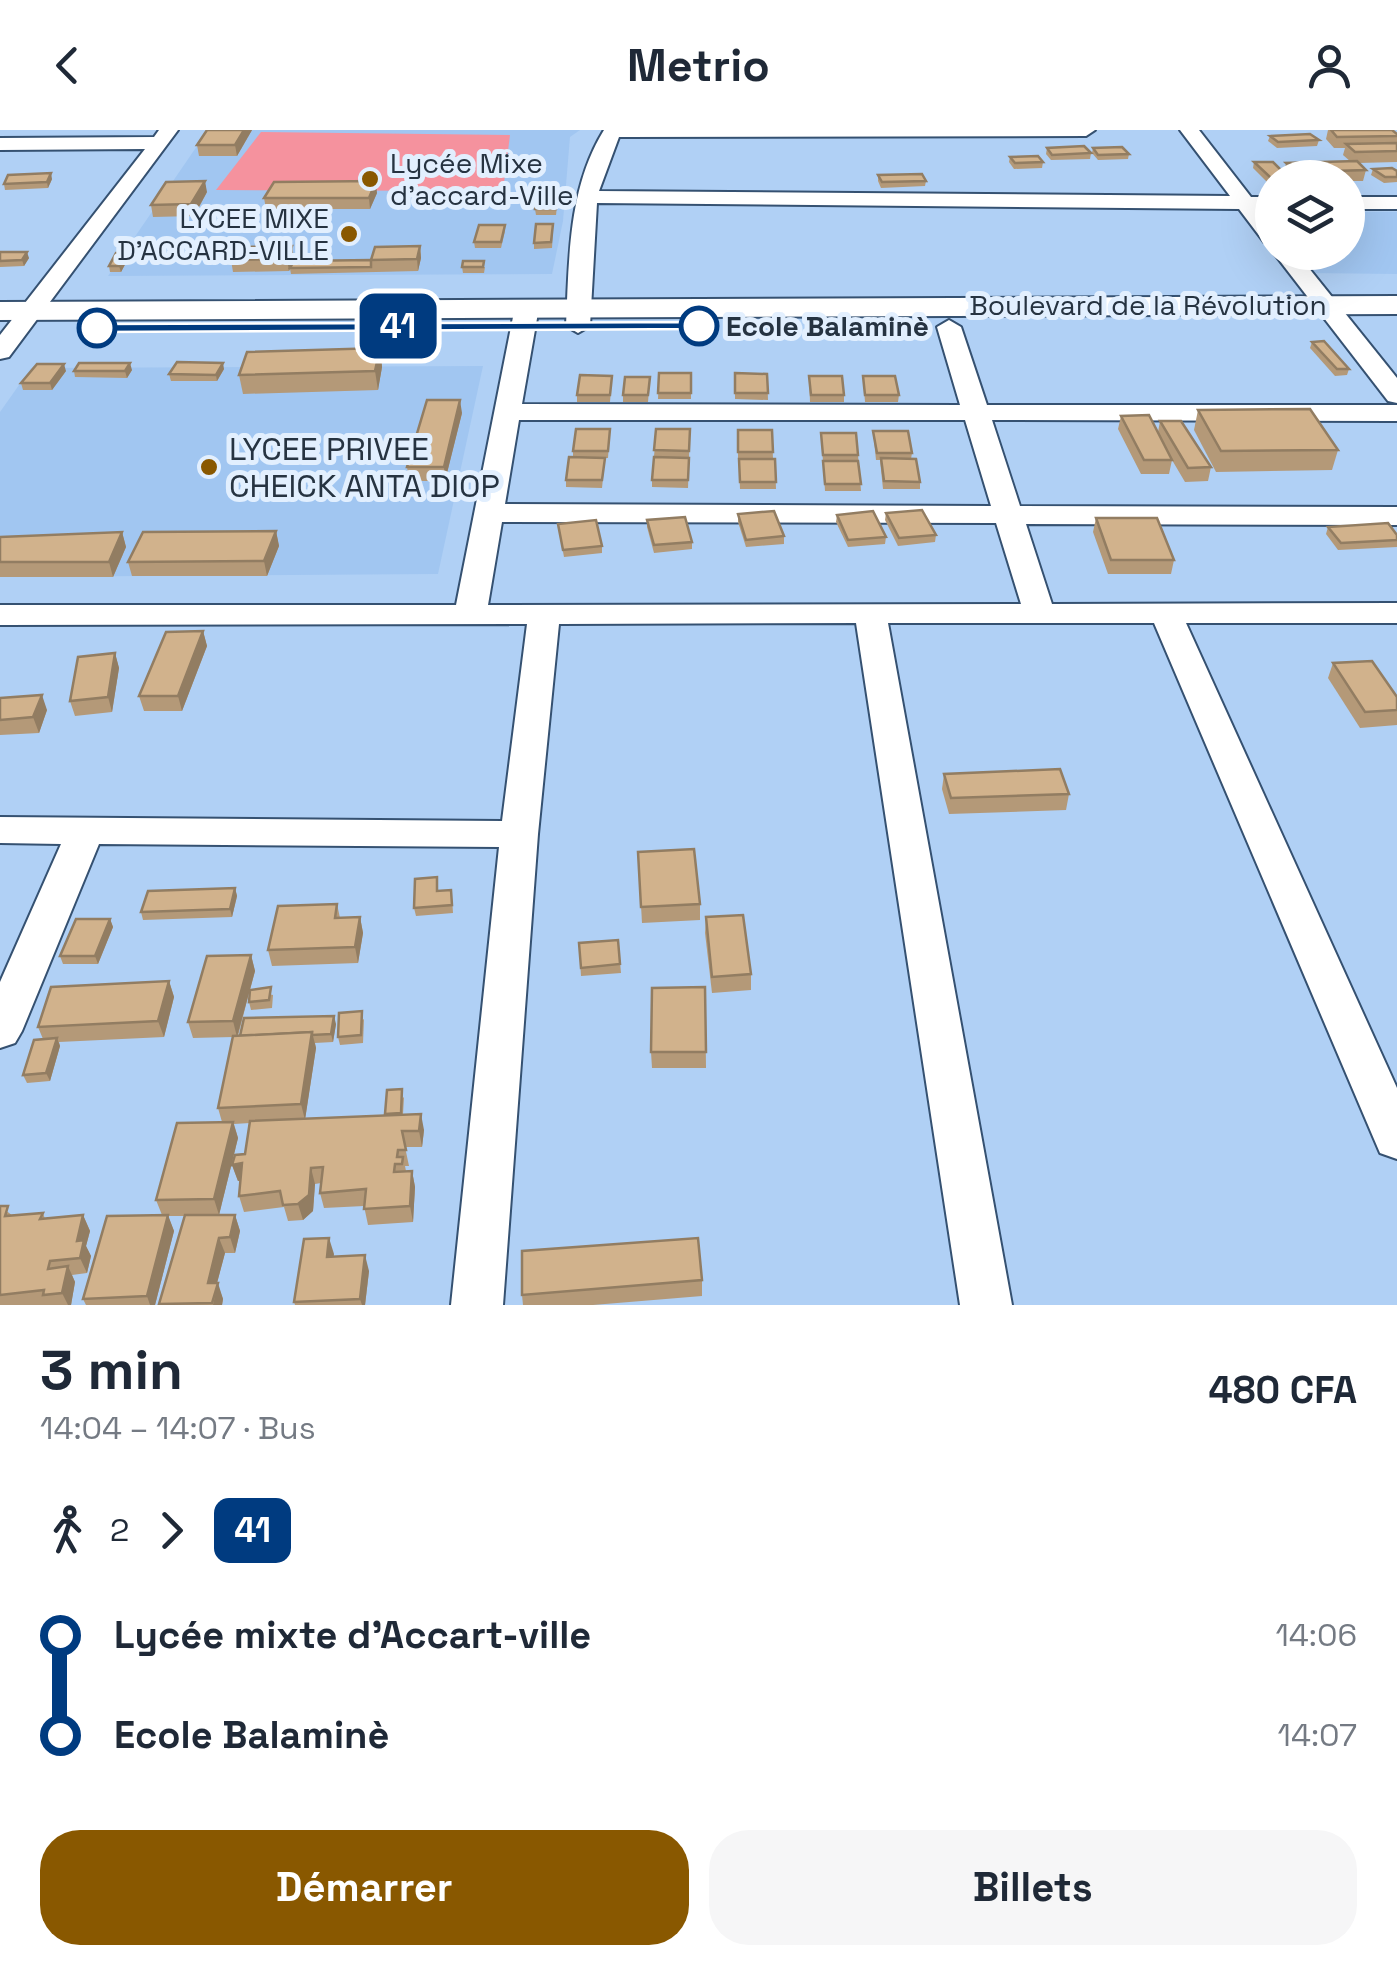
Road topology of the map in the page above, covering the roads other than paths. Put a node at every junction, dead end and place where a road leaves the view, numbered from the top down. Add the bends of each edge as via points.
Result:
1 (613, 130) edge
2 (791, 130) edge
3 (1012, 130) edge
4 (1086, 130) edge
5 (1190, 130) edge
6 (163, 137) edge
7 (0, 144) edge
8 (588, 198) junction
9 (1246, 203) junction
10 (1255, 203) edge
11 (1365, 203) edge
12 (1397, 203) edge
13 (1255, 215) edge
14 (1298, 270) edge
15 (1397, 305) edge
16 (524, 316) junction
17 (579, 316) junction
18 (1333, 317) junction
19 (13, 319) edge
20 (949, 327) junction
21 (1397, 328) edge
22 (0, 352) edge
23 (1397, 396) edge
24 (508, 412) junction
25 (977, 412) junction
26 (1397, 413) edge
27 (1010, 512) junction
28 (489, 513) junction
29 (1397, 516) edge
30 (1039, 612) junction
31 (1166, 612) junction
32 (870, 613) junction
33 (1397, 613) edge
34 (470, 614) junction
35 (544, 614) junction
36 (0, 616) edge
37 (87, 828) junction
38 (0, 830) edge
39 (519, 834) junction
40 (0, 1030) edge
41 (1397, 1139) edge
42 (477, 1305) edge
43 (986, 1305) edge

1 - 2 street
1 - 8 street via 602,143
2 - 3 street
3 - 4 street
5 - 9 street
6 - 7 street
6 - 19 street
8 - 9 street
8 - 17 street
9 - 10 street
9 - 13 street
11 - 12 street
14 - 18 street
15 - 18 main road, Boulevard de la Révolution
16 - 17 main road, Boulevard de la Révolution
16 - 19 main road, Boulevard de la Révolution
16 - 24 street
17 - 18 main road, Boulevard de la Révolution
17 - 20 main road, Boulevard de la Révolution
18 - 20 main road, Boulevard de la Révolution
18 - 21 main road, Boulevard de la Révolution
18 - 23 street
19 - 22 street
20 - 25 street
24 - 25 street
24 - 28 street
25 - 26 street
25 - 27 street
27 - 28 street
27 - 29 street
27 - 30 street
28 - 34 street
30 - 31 street
30 - 32 street
31 - 33 street
31 - 41 street
32 - 35 street
32 - 43 street
34 - 35 street
34 - 36 street
35 - 39 street
37 - 38 street
37 - 39 street
37 - 40 street
39 - 42 street

